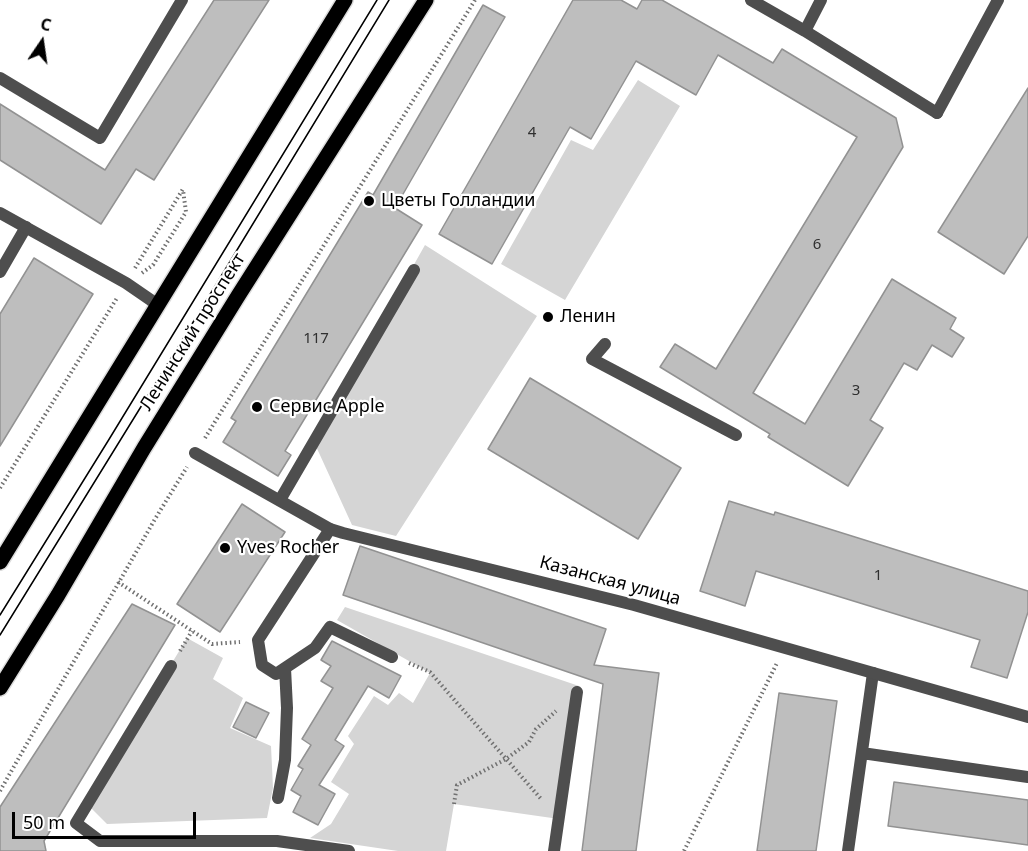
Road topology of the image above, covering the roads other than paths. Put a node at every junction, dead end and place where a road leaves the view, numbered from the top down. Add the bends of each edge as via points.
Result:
1 (182, 0) edge
2 (345, 0) edge
3 (426, 0) edge
4 (751, 0) edge
5 (822, 0) edge
6 (998, 0) edge
7 (805, 31) junction
8 (0, 78) edge
9 (0, 213) edge
10 (26, 227) junction
11 (414, 270) dead end
12 (0, 272) edge
13 (158, 305) junction
14 (605, 344) dead end
15 (736, 435) dead end
16 (195, 453) road end
17 (280, 500) junction
18 (330, 529) junction
19 (2, 555) edge
20 (392, 657) road end
21 (171, 666) road end
22 (285, 668) junction
23 (873, 673) junction
24 (0, 688) edge
25 (577, 692) road end
26 (1028, 717) edge
27 (861, 753) junction
28 (1028, 777) edge
29 (278, 798) dead end
30 (276, 846) edge
31 (349, 851) edge
32 (554, 851) edge
33 (848, 851) edge

1 - 8 street via 100,138
2 - 13 main road
3 - 24 main road, Ленинский проспект via 144,448
4 - 7 street
5 - 7 street
6 - 7 street via 937,113
9 - 10 street
10 - 12 street
10 - 13 street
11 - 17 street
13 - 19 main road
14 - 15 street via 592,359
16 - 17 street, Казанская улица
17 - 18 street, Казанская улица
18 - 22 street via 258,640 262,665 276,674
18 - 23 street, Казанская улица via 634,605
20 - 22 street via 330,627 315,648
21 - 30 street via 76,823 100,841
22 - 29 street via 285,760
23 - 26 street, Казанская улица
23 - 27 street
25 - 32 street
27 - 28 street
27 - 33 street
30 - 31 street

